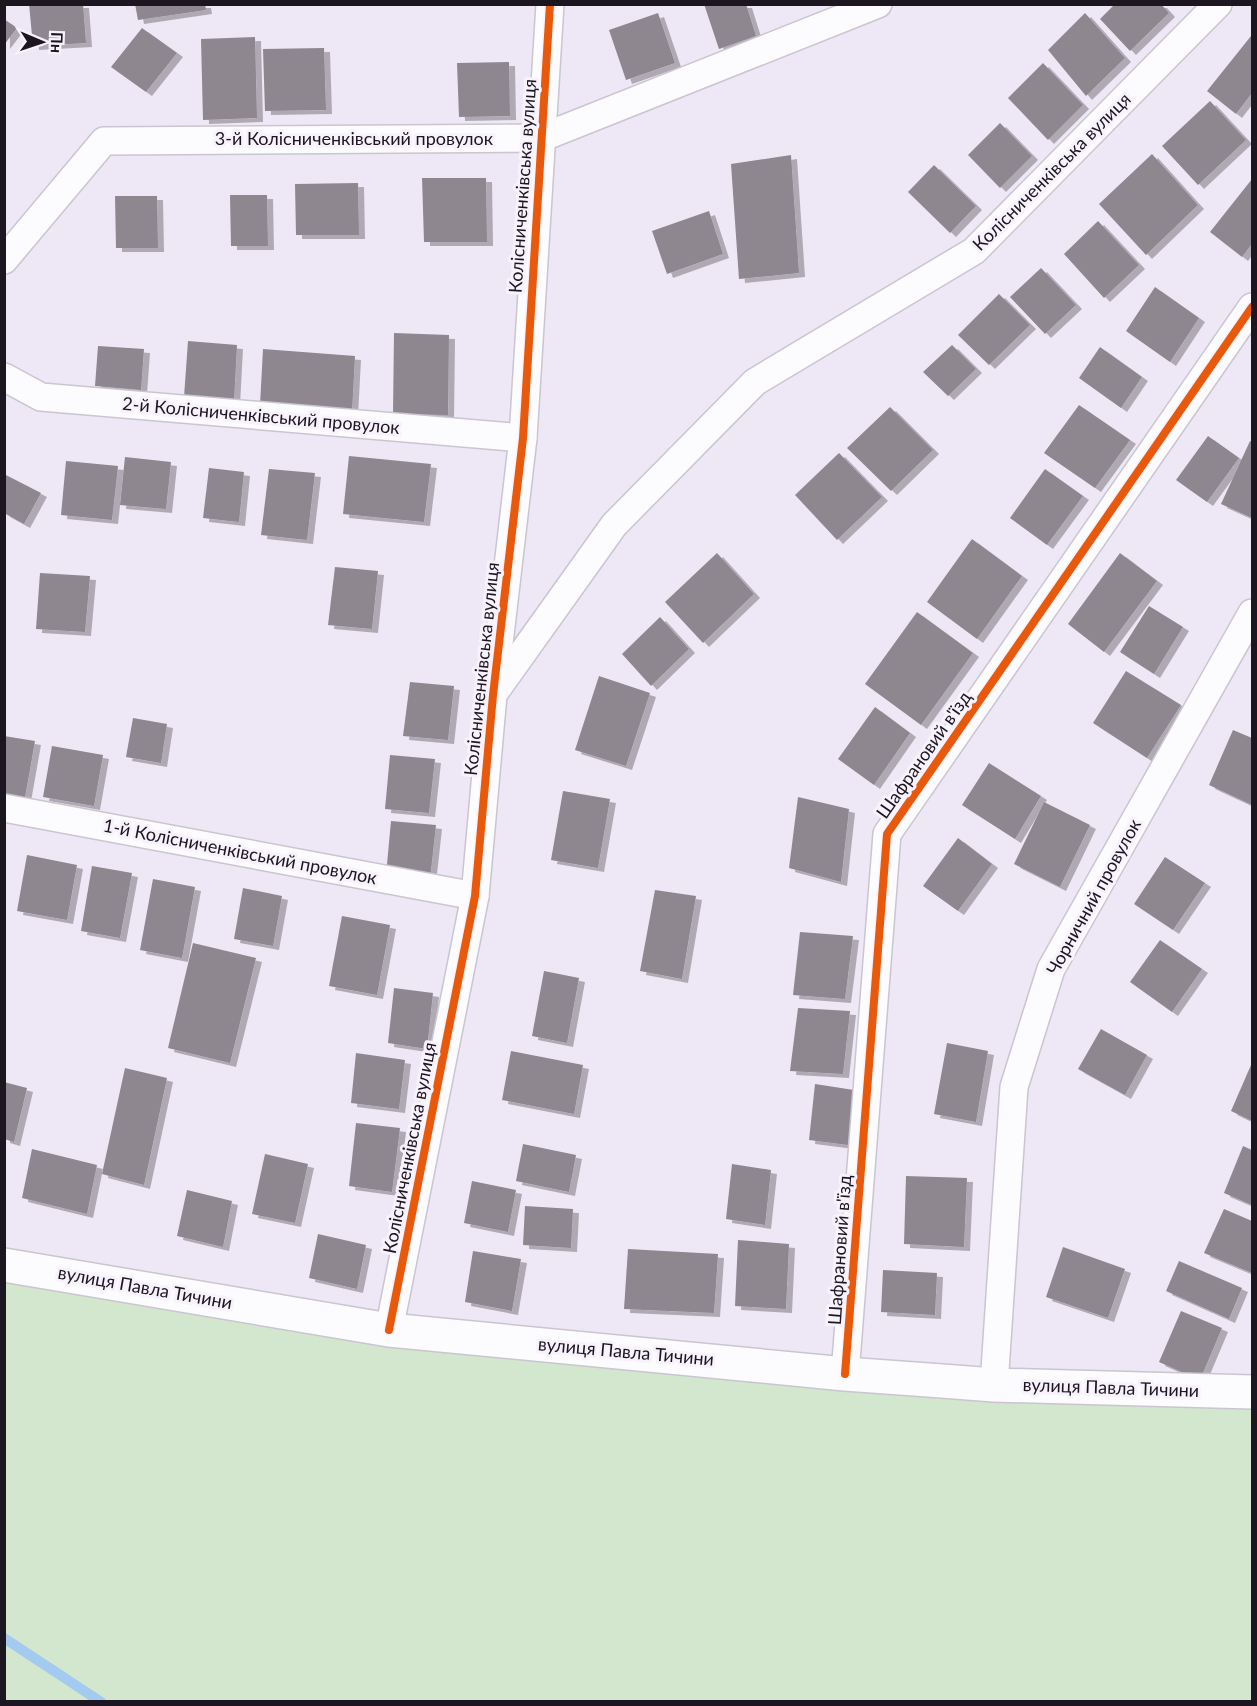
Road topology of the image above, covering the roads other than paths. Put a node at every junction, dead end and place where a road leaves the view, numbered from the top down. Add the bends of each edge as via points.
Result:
1 (550, 4) edge
2 (878, 4) edge
3 (1218, 4) edge
4 (541, 138) junction
5 (4, 260) edge
6 (1252, 307) edge
7 (4, 377) edge
8 (523, 438) junction
9 (1252, 613) edge
10 (493, 695) junction
11 (4, 808) edge
12 (475, 896) junction
13 (4, 1264) edge
14 (389, 1330) junction
15 (845, 1374) junction
16 (994, 1384) junction
17 (1251, 1388) edge

1 - 4 street, Колісниченківська вулиця
2 - 4 street, 3-й Колісниченківський провулок
3 - 10 street, Колісниченківська вулиця via 974,251 755,382 614,525
4 - 5 street, 3-й Колісниченківський провулок via 104,141
4 - 8 street, Колісниченківська вулиця
6 - 15 street, Шафрановий в'їзд via 887,834
7 - 8 street, 2-й Колісниченківський провулок via 41,397
8 - 10 street, Колісниченківська вулиця
9 - 16 street, Чорничний провулок via 1051,969 1014,1087
10 - 12 street, Колісниченківська вулиця
11 - 12 street, 1-й Колісниченківський провулок
12 - 14 street, Колісниченківська вулиця
13 - 14 main road, вулиця Павла Тичини
14 - 15 main road, вулиця Павла Тичини
15 - 16 main road, вулиця Павла Тичини
16 - 17 main road, вулиця Павла Тичини

